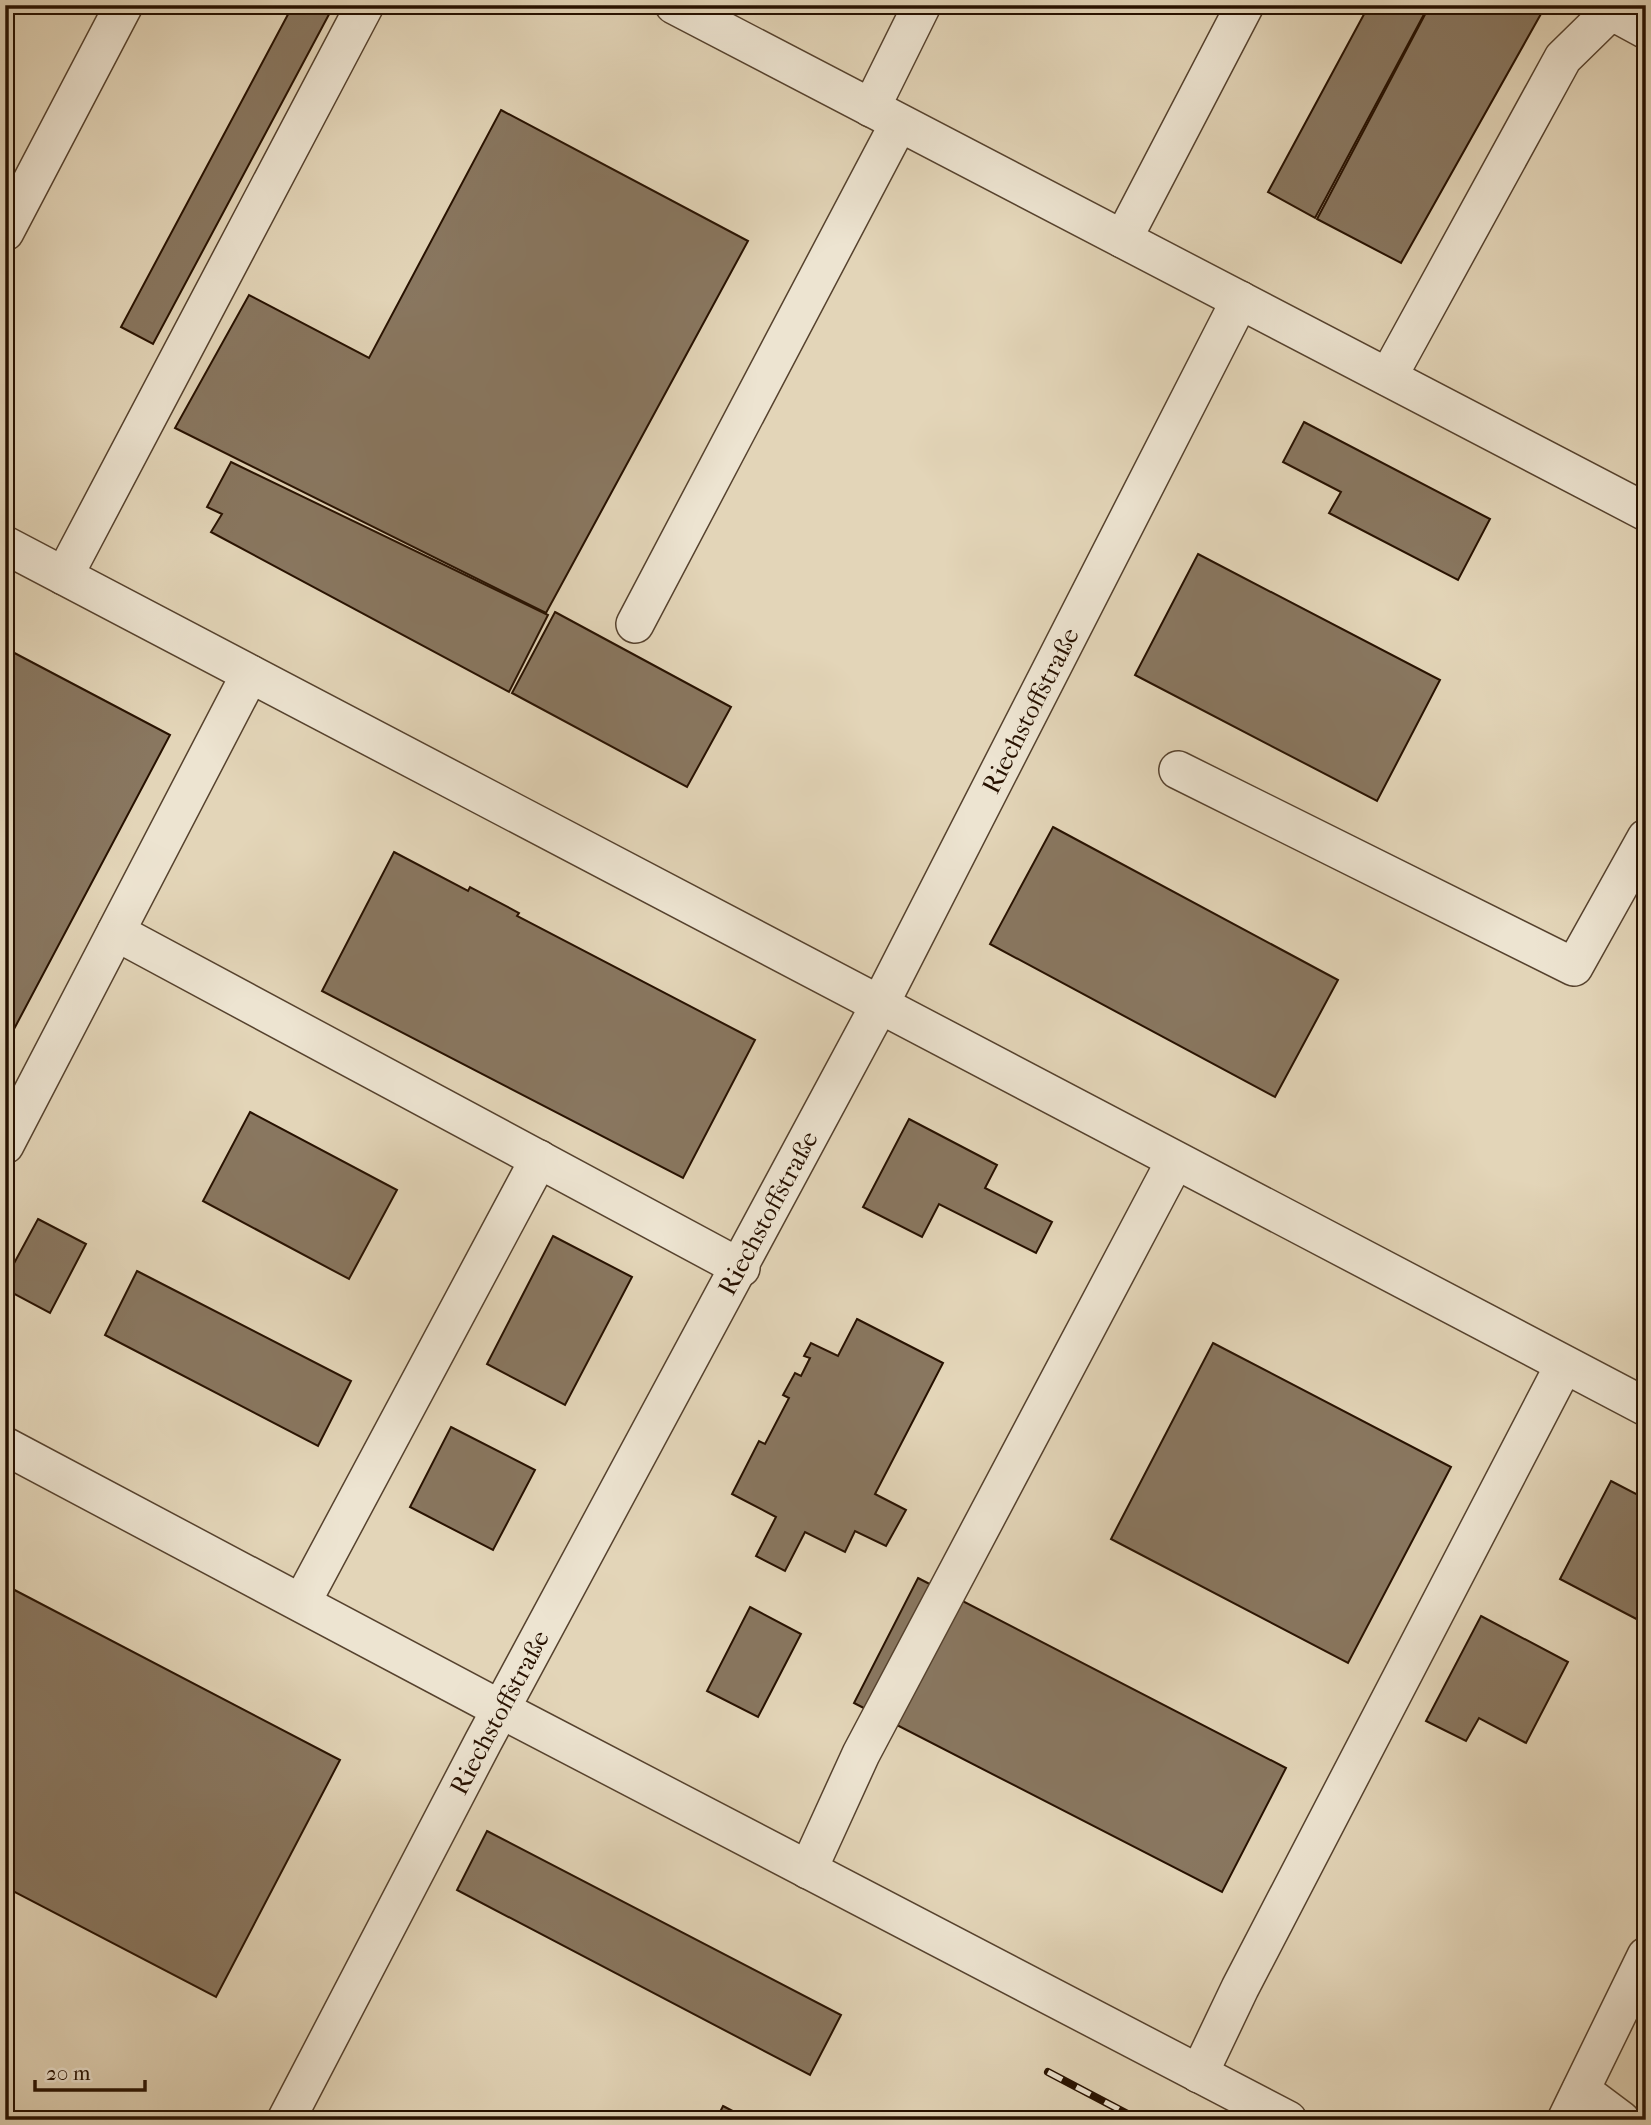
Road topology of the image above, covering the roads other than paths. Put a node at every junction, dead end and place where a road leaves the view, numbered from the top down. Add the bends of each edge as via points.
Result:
1 (124, 5) edge
2 (365, 5) edge
3 (674, 5) edge
4 (922, 5) edge
5 (1245, 5) edge
6 (1646, 30) edge
7 (886, 116) junction
8 (5, 232) edge
9 (1123, 239) junction
10 (1240, 300) junction
11 (1388, 377) junction
12 (1646, 512) edge
13 (5, 545) edge
14 (64, 576) junction
15 (635, 624) dead end
16 (250, 674) junction
17 (1178, 770) dead end
18 (1646, 838) edge
19 (116, 932) junction
20 (879, 1006) junction
21 (5, 1145) edge
22 (539, 1160) junction
23 (1175, 1161) junction
24 (741, 1268) junction
25 (1564, 1366) junction
26 (1646, 1407) edge
27 (5, 1446) edge
28 (302, 1602) junction
29 (502, 1710) junction
30 (808, 1870) junction
31 (1646, 1955) edge
32 (1199, 2074) junction
33 (1574, 2105) edge
34 (286, 2120) edge
35 (1288, 2120) edge
36 (1621, 2120) edge

1 - 8 street
2 - 14 street
3 - 7 street
4 - 7 street
5 - 9 street
6 - 11 street via 1611,11 1563,58
7 - 9 street
7 - 15 street
9 - 10 street
10 - 11 street
10 - 20 street, Riechstoffstraße
11 - 12 street
13 - 14 street
14 - 16 street
16 - 19 street
16 - 20 street
17 - 18 street via 1574,967
19 - 21 street
19 - 22 street
20 - 23 street
20 - 24 street, Riechstoffstraße
22 - 24 street
22 - 28 street
23 - 25 street
23 - 30 street via 861,1754
24 - 29 street, Riechstoffstraße
25 - 26 street
25 - 32 street
27 - 28 street
28 - 29 street
29 - 30 street
29 - 34 street, Riechstoffstraße
30 - 32 street
31 - 33 street
32 - 35 street
33 - 36 street

